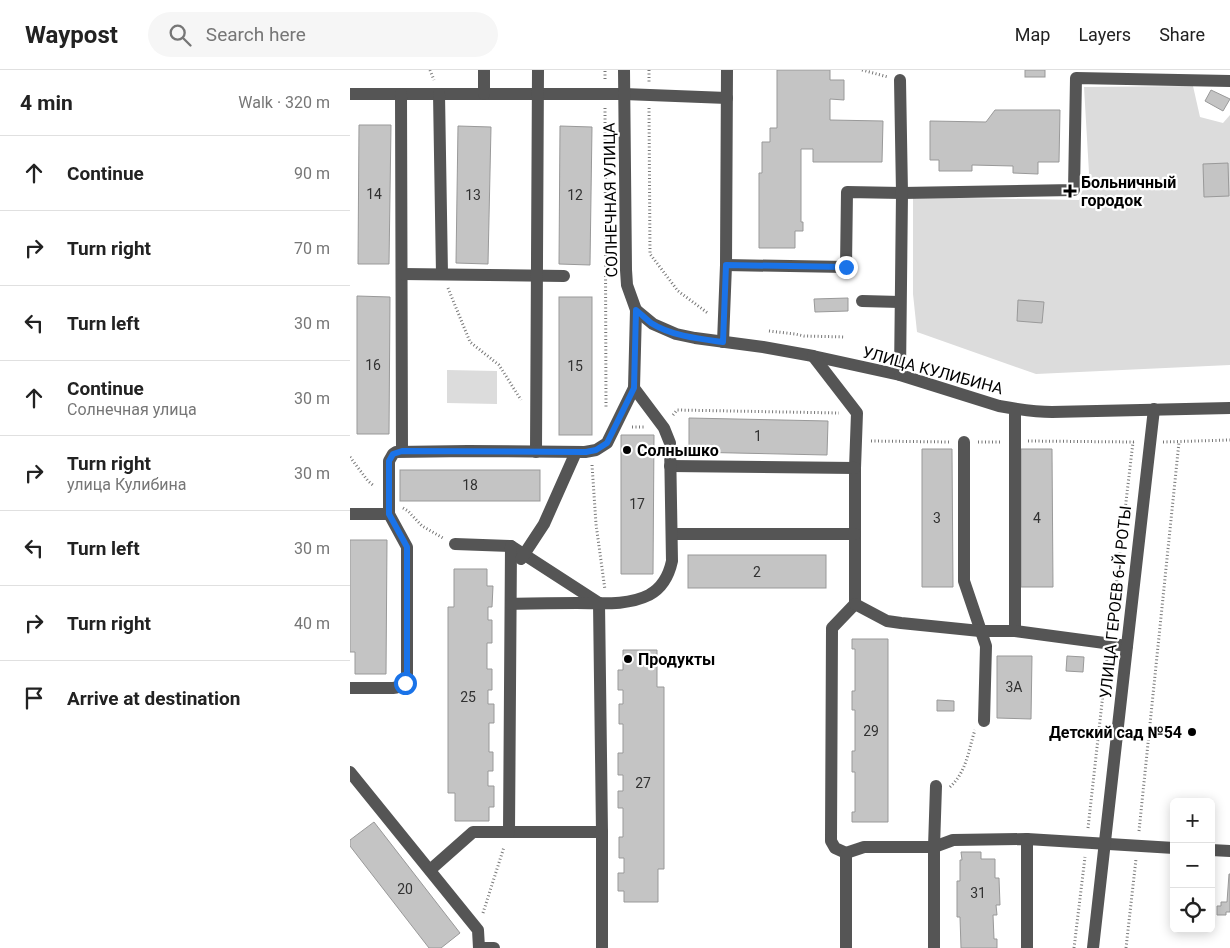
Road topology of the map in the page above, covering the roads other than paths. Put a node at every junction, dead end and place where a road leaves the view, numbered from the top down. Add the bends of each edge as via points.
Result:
1 (484, 70) edge
2 (538, 70) edge
3 (624, 70) edge
4 (727, 70) edge
5 (900, 80) road end
6 (1230, 81) edge
7 (350, 94) edge
8 (401, 94) junction
9 (439, 94) junction
10 (484, 94) junction
11 (538, 94) junction
12 (624, 94) junction
13 (727, 98) junction
14 (902, 193) junction
15 (726, 265) junction
16 (402, 274) junction
17 (442, 274) junction
18 (537, 275) junction
19 (564, 276) dead end
20 (862, 301) dead end
21 (900, 302) junction
22 (636, 310) junction
23 (723, 342) junction
24 (813, 356) junction
25 (900, 375) junction
26 (634, 388) junction
27 (1230, 408) edge
28 (1015, 409) junction
29 (1154, 409) junction
30 (964, 442) road end
31 (402, 451) junction
32 (536, 452) junction
33 (576, 452) junction
34 (670, 466) junction
35 (855, 468) junction
36 (350, 514) edge
37 (389, 514) junction
38 (672, 534) junction
39 (855, 534) junction
40 (455, 544) dead end
41 (511, 546) junction
42 (524, 554) junction
43 (511, 574) junction
44 (603, 603) junction
45 (511, 604) junction
46 (855, 604) junction
47 (980, 631) junction
48 (1015, 631) junction
49 (1127, 646) junction
50 (350, 688) edge
51 (984, 721) road end
52 (350, 772) edge
53 (936, 786) dead end
54 (509, 832) junction
55 (602, 832) junction
56 (1026, 838) junction
57 (1105, 843) junction
58 (934, 847) junction
59 (1170, 848) edge
60 (1215, 850) edge
61 (1230, 851) edge
62 (846, 853) junction
63 (430, 870) junction
64 (479, 948) edge
65 (494, 948) edge
66 (602, 948) edge
67 (846, 948) edge
68 (934, 948) edge
69 (1027, 948) edge
70 (1093, 948) edge

1 - 10 street
2 - 11 street
3 - 12 street, СОЛНЕЧНАЯ УЛИЦА
4 - 13 street
5 - 14 street
6 - 14 street via 1076,78 1074,190
7 - 8 street
8 - 9 street
8 - 16 street
9 - 10 street
9 - 17 street
10 - 11 street
11 - 12 street
11 - 18 street
12 - 13 street
12 - 22 street, СОЛНЕЧНАЯ УЛИЦА via 626,270 627,285
13 - 15 street
14 - 15 street via 847,192 846,267
14 - 21 street
15 - 23 street
16 - 17 street
16 - 31 street
17 - 18 street
18 - 19 street
18 - 32 street
20 - 21 street
21 - 25 street
22 - 23 street, УЛИЦА КУЛИБИНА via 653,324 676,334
22 - 26 street, СОЛНЕЧНАЯ УЛИЦА
23 - 24 street, УЛИЦА КУЛИБИНА
24 - 25 street, УЛИЦА КУЛИБИНА
24 - 35 street via 857,413
25 - 28 street, УЛИЦА КУЛИБИНА
26 - 33 street via 607,443 596,450
26 - 34 street via 664,428 670,443
27 - 29 street, УЛИЦА КУЛИБИНА
28 - 29 street, УЛИЦА КУЛИБИНА via 1052,412
28 - 48 street
29 - 49 street, УЛИЦА ГЕРОЕВ 6-Й РОТЫ
30 - 47 street via 964,581
31 - 32 street
31 - 37 street via 393,454 389,461
32 - 33 street
33 - 42 street via 544,524
34 - 35 street
34 - 38 street
35 - 39 street
36 - 37 street
37 - 50 street via 407,547 407,676 400,687
38 - 39 street
38 - 44 street via 670,570 659,588 632,600
39 - 46 street
40 - 41 street
41 - 42 street
41 - 43 street
42 - 43 street
42 - 44 street
43 - 45 street
44 - 45 street
44 - 55 street
45 - 54 street
46 - 47 street via 887,621
46 - 62 street via 832,628 831,841 835,848
47 - 48 street
47 - 51 street via 986,646
48 - 49 street
49 - 57 street, УЛИЦА ГЕРОЕВ 6-Й РОТЫ
52 - 63 street
53 - 58 street
54 - 55 street
54 - 63 street via 473,832
55 - 66 street
56 - 57 street
56 - 58 street via 952,840
56 - 69 street
57 - 59 street
57 - 70 street, УЛИЦА ГЕРОЕВ 6-Й РОТЫ
58 - 62 street via 864,847
58 - 68 street
60 - 61 street
62 - 67 street
63 - 64 street via 478,930
64 - 65 street

